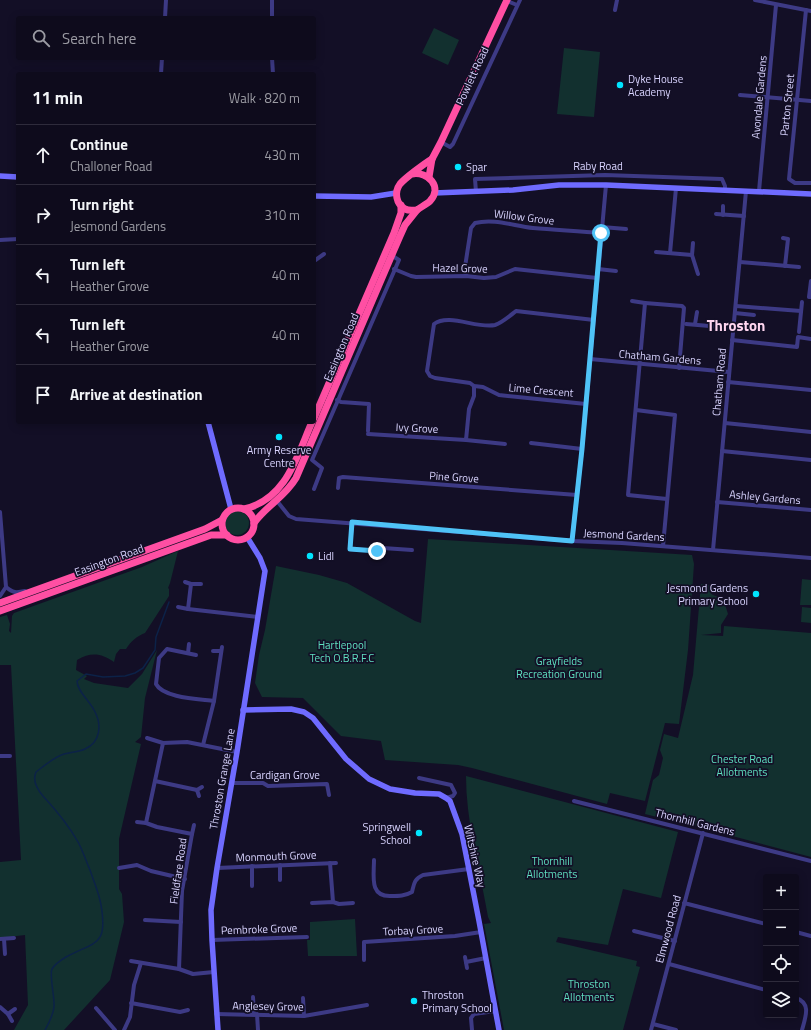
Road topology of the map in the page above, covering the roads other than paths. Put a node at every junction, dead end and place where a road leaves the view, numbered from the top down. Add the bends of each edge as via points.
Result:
1 (166, 0) edge
2 (272, 0) edge
3 (507, 0) edge
4 (520, 0) edge
5 (617, 0) edge
6 (755, 0) edge
7 (517, 5) junction
8 (776, 5) junction
9 (615, 10) dead end
10 (809, 11) edge
11 (165, 16) edge
12 (272, 16) edge
13 (162, 60) edge
14 (272, 60) edge
15 (161, 72) edge
16 (273, 72) edge
17 (740, 95) dead end
18 (768, 97) junction
19 (797, 100) junction
20 (811, 101) edge
21 (441, 142) junction
22 (432, 160) junction
23 (412, 174) junction
24 (0, 176) edge
25 (16, 177) edge
26 (429, 177) junction
27 (811, 183) edge
28 (606, 184) junction
29 (676, 188) junction
30 (725, 190) junction
31 (746, 191) junction
32 (759, 191) junction
33 (476, 192) junction
34 (396, 193) junction
35 (434, 193) junction
36 (811, 194) edge
37 (316, 196) edge
38 (401, 205) junction
39 (723, 206) dead end
40 (417, 210) junction
41 (716, 214) dead end
42 (723, 215) junction
43 (744, 216) junction
44 (602, 227) junction
45 (626, 229) dead end
46 (601, 233) junction
47 (783, 238) dead end
48 (16, 239) edge
49 (0, 240) edge
50 (693, 243) dead end
51 (656, 252) dead end
52 (670, 253) junction
53 (324, 254) dead end
54 (389, 254) junction
55 (692, 255) junction
56 (316, 260) edge
57 (740, 262) junction
58 (785, 266) junction
59 (799, 267) dead end
60 (394, 269) junction
61 (598, 269) junction
62 (616, 271) dead end
63 (698, 274) dead end
64 (466, 276) junction
65 (597, 278) junction
66 (811, 281) edge
67 (810, 297) edge
68 (632, 301) dead end
69 (802, 302) dead end
70 (645, 303) junction
71 (736, 306) junction
72 (801, 311) junction
73 (696, 312) dead end
74 (735, 313) junction
75 (754, 315) dead end
76 (594, 320) junction
77 (686, 324) dead end
78 (695, 324) junction
79 (733, 328) junction
80 (799, 332) dead end
81 (811, 338) edge
82 (732, 340) junction
83 (590, 359) junction
84 (639, 364) junction
85 (679, 368) junction
86 (729, 372) junction
87 (728, 382) junction
88 (474, 386) junction
89 (811, 390) edge
90 (337, 400) junction
91 (586, 404) junction
92 (319, 406) junction
93 (326, 410) junction
94 (636, 410) junction
95 (316, 413) edge
96 (725, 423) junction
97 (209, 424) edge
98 (311, 424) edge
99 (811, 432) edge
100 (466, 440) junction
101 (531, 443) dead end
102 (505, 444) dead end
103 (582, 449) junction
104 (722, 451) junction
105 (299, 452) junction
106 (306, 455) junction
107 (314, 455) junction
108 (811, 460) edge
109 (338, 488) dead end
110 (314, 489) dead end
111 (577, 495) junction
112 (667, 500) junction
113 (277, 501) junction
114 (717, 502) junction
115 (231, 509) junction
116 (244, 509) junction
117 (811, 510) edge
118 (0, 512) edge
119 (222, 520) junction
120 (352, 522) junction
121 (254, 523) junction
122 (1, 528) edge
123 (227, 535) junction
124 (247, 537) junction
125 (572, 541) junction
126 (663, 546) junction
127 (412, 550) dead end
128 (713, 550) junction
129 (811, 558) edge
130 (2, 571) edge
131 (185, 582) dead end
132 (191, 584) junction
133 (201, 584) dead end
134 (6, 587) junction
135 (34, 591) junction
136 (0, 596) edge
137 (0, 603) edge
138 (178, 607) dead end
139 (188, 609) junction
140 (0, 611) edge
141 (258, 617) junction
142 (189, 644) dead end
143 (214, 651) dead end
144 (188, 653) junction
145 (196, 655) dead end
146 (214, 701) junction
147 (243, 710) junction
148 (147, 738) dead end
149 (163, 743) junction
150 (203, 745) junction
151 (237, 752) junction
152 (0, 756) edge
153 (10, 756) dead end
154 (419, 778) dead end
155 (155, 781) junction
156 (231, 783) junction
157 (202, 786) dead end
158 (198, 790) junction
159 (329, 795) dead end
160 (198, 796) dead end
161 (446, 798) junction
162 (574, 801) dead end
163 (137, 822) dead end
164 (146, 823) junction
165 (194, 826) dead end
166 (703, 833) junction
167 (192, 834) junction
168 (374, 860) dead end
169 (811, 861) edge
170 (330, 863) junction
171 (336, 863) dead end
172 (280, 865) junction
173 (252, 866) junction
174 (119, 868) dead end
175 (217, 868) junction
176 (469, 868) junction
177 (185, 879) junction
178 (280, 880) dead end
179 (252, 886) dead end
180 (333, 902) junction
181 (312, 903) dead end
182 (353, 903) dead end
183 (684, 903) junction
184 (145, 920) dead end
185 (181, 922) junction
186 (763, 923) edge
187 (634, 931) dead end
188 (481, 932) junction
189 (799, 933) edge
190 (811, 936) edge
191 (307, 937) dead end
192 (14, 938) dead end
193 (2, 939) edge
194 (212, 940) junction
195 (675, 941) junction
196 (5, 954) dead end
197 (465, 957) dead end
198 (486, 958) junction
199 (364, 960) dead end
200 (131, 961) dead end
201 (466, 962) junction
202 (141, 963) junction
203 (669, 964) junction
204 (467, 968) dead end
205 (179, 969) junction
206 (214, 972) junction
207 (763, 989) edge
208 (253, 997) dead end
209 (303, 998) dead end
210 (799, 999) edge
211 (131, 1003) junction
212 (366, 1005) dead end
213 (0, 1007) edge
214 (96, 1008) dead end
215 (15, 1009) dead end
216 (188, 1010) dead end
217 (495, 1011) junction
218 (8, 1014) junction
219 (216, 1014) junction
220 (256, 1014) junction
221 (304, 1016) junction
222 (12, 1022) dead end
223 (653, 1024) junction
224 (114, 1029) edge
225 (124, 1030) edge
226 (218, 1030) edge
227 (258, 1030) edge
228 (472, 1030) edge
229 (499, 1030) edge
230 (652, 1030) edge
231 (676, 1030) edge
232 (802, 1030) edge

1 - 11 street
2 - 12 street
3 - 7 street, Powlett Road
3 - 21 highway, Powlett Road
4 - 7 street, Powlett Road
5 - 9 street
6 - 8 street
7 - 21 street, Powlett Road via 453,144 450,146
8 - 10 street
8 - 18 street, Avondale Gardens
10 - 19 street, Parton Street
13 - 15 street
14 - 16 street
17 - 18 street
18 - 19 street
18 - 32 street, Avondale Gardens
19 - 20 street
19 - 27 street, Parton Street via 789,179 795,183
21 - 22 highway, Powlett Road
22 - 23 highway, Powlett Road
22 - 26 highway, Powlett Road
23 - 26 highway
23 - 34 highway via 400,183
24 - 25 street
26 - 35 highway via 434,184
28 - 29 street, Raby Road
28 - 33 street, Raby Road
28 - 44 street
29 - 30 street, Raby Road
29 - 52 street
30 - 31 street, Raby Road
30 - 33 street, Raby Road via 722,179 605,175 476,179
31 - 32 street, Raby Road
31 - 43 street, Chatham Road
32 - 36 street, Raby Road
33 - 35 street, Raby Road
34 - 37 street via 370,197
34 - 38 highway
35 - 40 highway via 430,200
38 - 40 highway
38 - 54 highway, Easington Road
39 - 42 street
40 - 54 highway, Easington Road via 405,225
41 - 42 street
42 - 43 street
43 - 57 street, Chatham Road
44 - 45 street
44 - 46 street
46 - 61 street
46 - 64 street, Willow Grove via 532,228 496,222 474,223 465,267
47 - 58 street via 788,239
48 - 49 street
50 - 55 street
51 - 52 street
52 - 55 street
53 - 56 street
54 - 60 street, Easington Road via 398,260
54 - 92 highway, Easington Road
54 - 93 highway, Easington Road
55 - 63 street
57 - 58 street
57 - 71 street, Chatham Road
58 - 59 street
60 - 64 street, Hazel Grove via 416,277
60 - 90 street, Easington Road
61 - 62 street
61 - 65 street
64 - 65 street, Hazel Grove via 496,277 515,269
65 - 76 street
66 - 67 street
68 - 70 street
69 - 72 street
70 - 84 street
70 - 85 street via 684,308
71 - 72 street
71 - 74 street, Chatham Road
72 - 80 street
73 - 78 street
74 - 75 street
74 - 79 street, Chatham Road
76 - 83 street
76 - 88 street, Lime Crescent via 516,311 497,325 438,321 434,324 427,371 435,378 470,383
77 - 78 street
78 - 79 street
79 - 82 street, Chatham Road
81 - 82 street via 798,337 797,347
82 - 86 street, Chatham Road
83 - 84 street, Chatham Gardens
83 - 91 street
84 - 85 street, Chatham Gardens
84 - 94 street
85 - 86 street, Chatham Gardens
86 - 87 street, Chatham Road
87 - 89 street
87 - 96 street, Chatham Road
88 - 91 street, Lime Crescent via 484,387 499,395
88 - 100 street
90 - 100 street, Ivy Grove via 369,402 368,433
90 - 107 street, Easington Road
91 - 103 street
92 - 93 highway
92 - 95 highway, Easington Road
93 - 106 highway, Easington Road
94 - 112 street via 628,495
94 - 112 street via 675,415
96 - 99 street
96 - 104 street, Chatham Road
97 - 115 street
98 - 105 highway
100 - 102 street, Ivy Grove
101 - 103 street
103 - 111 street
104 - 108 street
104 - 114 street, Chatham Road
105 - 106 street
105 - 116 highway via 283,484 257,506
106 - 107 street
106 - 113 highway, Easington Road via 293,484
107 - 110 street via 312,460 322,468
109 - 111 street, Pine Grove via 339,478 343,477
111 - 125 street
112 - 126 street
113 - 120 street, Jesmond Gardens via 289,516 296,519
113 - 121 highway, Easington Road via 260,514
114 - 117 street, Ashley Gardens
114 - 128 street, Chatham Road
115 - 116 highway
115 - 119 highway, Easington Road
116 - 121 highway via 249,512
118 - 122 street
119 - 123 highway
119 - 135 highway, Easington Road via 205,529
120 - 125 street, Jesmond Gardens
120 - 127 street via 350,549
121 - 124 highway, Easington Road
122 - 130 street
123 - 124 highway, Easington Road via 239,540
123 - 140 highway, Easington Road via 211,536
124 - 141 street, Throston Grange Lane via 265,571
125 - 126 street, Jesmond Gardens
126 - 128 street, Jesmond Gardens
128 - 129 street, Jesmond Gardens
130 - 134 street
131 - 132 street
132 - 133 street
132 - 139 street
134 - 135 street via 17,593
134 - 136 street
135 - 137 highway, Easington Road
138 - 139 street
139 - 141 street
141 - 147 street, Throston Grange Lane
142 - 144 street
143 - 146 street via 221,649
144 - 145 street
144 - 146 street via 167,649 159,658 156,686 162,692
146 - 150 street
147 - 151 street, Throston Grange Lane
147 - 161 street via 300,710 313,718 346,759 369,778 390,789 439,794
148 - 149 street
149 - 150 street via 187,742
149 - 155 street
150 - 151 street
151 - 156 street, Throston Grange Lane
152 - 153 street
154 - 161 street via 451,785 455,793
155 - 158 street
155 - 164 street
156 - 159 street, Cardigan Grove via 263,783 268,786 327,784
156 - 175 street, Throston Grange Lane
157 - 158 street
158 - 160 street
161 - 176 street, Wiltshire Way via 450,801 462,834
162 - 166 street, Thornhill Gardens
163 - 164 street, Fieldfare Road
164 - 167 street, Fieldfare Road
165 - 167 street
166 - 169 street, Thornhill Gardens
166 - 183 street, Elmwood Road
167 - 177 street, Fieldfare Road
168 - 176 street via 376,891 383,896 403,896 412,892 417,878 423,875
170 - 171 street, Monmouth Grove
170 - 172 street, Monmouth Grove
170 - 180 street
172 - 173 street, Monmouth Grove
172 - 178 street
173 - 175 street, Monmouth Grove
173 - 179 street
174 - 177 street via 137,865
175 - 194 street, Throston Grange Lane via 211,910
176 - 188 street, Wiltshire Way
177 - 185 street, Fieldfare Road
180 - 181 street
180 - 182 street
183 - 186 street
183 - 195 street, Elmwood Road
184 - 185 street
185 - 205 street, Fieldfare Road
187 - 195 street
188 - 198 street, Wiltshire Way
188 - 199 street, Torbay Grove via 364,942
189 - 190 street
191 - 194 street, Pembroke Grove
192 - 193 street
193 - 196 street
194 - 206 street, Throston Grange Lane
195 - 203 street, Elmwood Road
197 - 201 street
198 - 201 street
198 - 217 street, Wiltshire Way
200 - 202 street
201 - 204 street
202 - 205 street
202 - 211 street
203 - 207 street
203 - 223 street, Elmwood Road
205 - 206 street via 193,974
206 - 219 street, Throston Grange Lane
208 - 220 street
209 - 221 street
210 - 232 street via 807,1003 808,1008
211 - 216 street via 180,1012
211 - 225 street via 130,1017
212 - 221 street, Anglesey Grove
213 - 218 street
214 - 224 street
215 - 218 street
217 - 228 street via 474,1014 471,1018
217 - 229 street, Wiltshire Way
218 - 222 street
219 - 220 street, Anglesey Grove
219 - 226 street, Throston Grange Lane
220 - 221 street, Anglesey Grove
220 - 227 street
223 - 230 street, Elmwood Road
223 - 231 street

